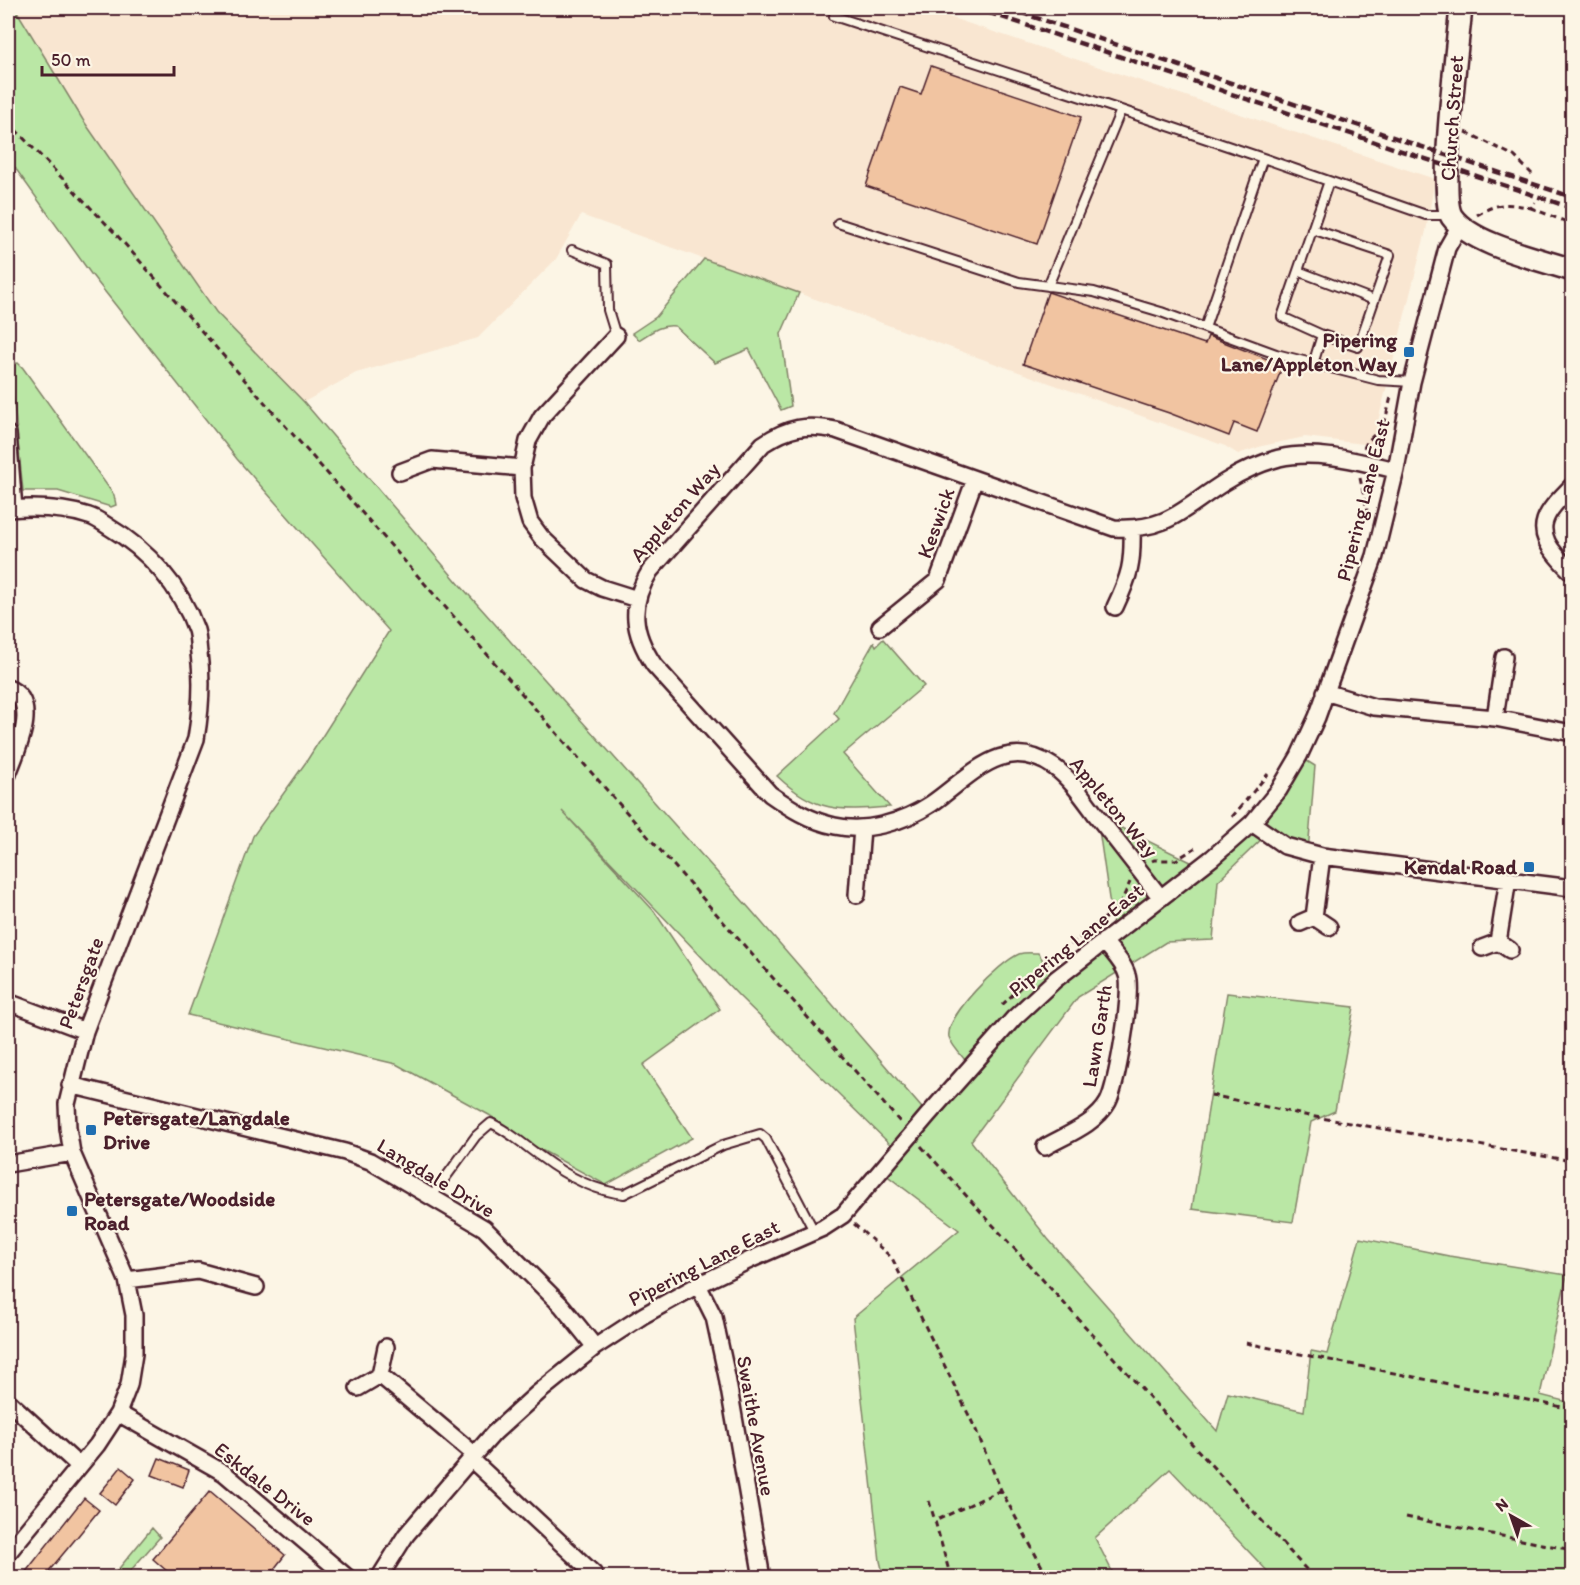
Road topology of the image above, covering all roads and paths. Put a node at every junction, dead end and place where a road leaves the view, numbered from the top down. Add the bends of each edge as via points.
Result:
1 (1461, 8) edge
2 (834, 16) dead end
3 (1121, 110) junction
4 (8, 122) edge
5 (1449, 130) junction
6 (1263, 158) junction
7 (1532, 174) dead end
8 (1329, 181) junction
9 (1534, 202) dead end
10 (1531, 208) junction
11 (1456, 220) junction
12 (838, 223) dead end
13 (1572, 224) edge
14 (1312, 229) junction
15 (572, 250) dead end
16 (1572, 270) edge
17 (1298, 271) junction
18 (1048, 286) junction
19 (1374, 300) junction
20 (1204, 328) junction
21 (1322, 335) junction
22 (616, 336) joint
23 (1313, 364) junction
24 (1396, 381) junction
25 (1412, 382) junction
26 (8, 434) edge
27 (1359, 462) junction
28 (522, 468) junction
29 (1396, 470) junction
30 (400, 472) dead end
31 (975, 479) junction
32 (1572, 486) edge
33 (11, 509) edge
34 (1370, 523) dead end
35 (1132, 529) junction
36 (1572, 572) edge
37 (637, 598) junction
38 (1115, 607) dead end
39 (880, 627) dead end
40 (1504, 657) dead end
41 (8, 688) edge
42 (1325, 692) junction
43 (1496, 718) junction
44 (1572, 733) edge
45 (1272, 769) dead end
46 (8, 774) edge
47 (1231, 819) dead end
48 (1252, 823) junction
49 (862, 828) junction
50 (1204, 843) dead end
51 (1322, 856) junction
52 (1140, 871) junction
53 (1508, 879) junction
54 (1572, 888) edge
55 (857, 895) dead end
56 (1161, 898) junction
57 (1329, 927) dead end
58 (1104, 941) junction
59 (1482, 948) dead end
60 (1045, 965) dead end
61 (1037, 972) dead end
62 (8, 1002) edge
63 (998, 1010) dead end
64 (85, 1031) junction
65 (70, 1085) junction
66 (1211, 1095) dead end
67 (912, 1135) junction
68 (1045, 1147) dead end
69 (72, 1153) junction
70 (1572, 1161) edge
71 (8, 1164) edge
72 (432, 1196) junction
73 (843, 1215) junction
74 (814, 1232) junction
75 (127, 1280) junction
76 (698, 1285) junction
77 (256, 1287) dead end
78 (1246, 1343) dead end
79 (386, 1347) dead end
80 (595, 1347) junction
81 (380, 1375) junction
82 (358, 1388) dead end
83 (8, 1401) edge
84 (1572, 1409) edge
85 (118, 1413) junction
86 (473, 1457) junction
87 (78, 1465) junction
88 (1001, 1490) junction
89 (928, 1501) dead end
90 (1407, 1517) dead end
91 (935, 1521) junction
92 (1572, 1550) edge
93 (8, 1553) edge
94 (594, 1574) dead end
95 (348, 1578) edge
96 (379, 1578) edge
97 (762, 1578) edge
98 (951, 1578) edge
99 (1048, 1578) edge
100 (1314, 1578) edge

1 - 5 street, Church Street
2 - 3 lane
3 - 6 lane
3 - 18 lane
4 - 67 path via 115,233
5 - 7 path via 1468,132 1514,156
5 - 11 street, Church Street via 1448,203
6 - 8 lane
6 - 20 lane
8 - 11 lane via 1426,215
8 - 14 lane
9 - 10 path
10 - 11 path via 1508,203
10 - 13 path
11 - 16 street via 1487,242
11 - 25 street, Pipering Lane East
12 - 18 lane via 1019,282
14 - 17 lane
14 - 19 lane via 1390,255
15 - 22 lane via 607,264 608,310
17 - 19 lane
17 - 21 lane via 1282,317
18 - 20 lane via 1094,292
19 - 21 lane via 1358,347
20 - 23 lane
21 - 23 lane
22 - 28 street via 542,416 528,441
23 - 24 lane
24 - 25 lane
24 - 27 path via 1384,425 1367,442
25 - 29 street, Pipering Lane East
26 - 33 street
27 - 29 street, Appleton Way
27 - 34 path via 1357,468
27 - 35 street, Appleton Way via 1329,456 1280,458 1225,482 1169,520
28 - 30 street via 432,460
28 - 37 street via 523,498 541,537 586,580
29 - 42 street, Pipering Lane East via 1375,556
31 - 35 street, Appleton Way via 1114,528
31 - 37 street, Appleton Way via 836,430 815,425 795,428 763,444 650,571
31 - 39 street, Keswick via 938,579
32 - 36 street via 1546,518 1543,530 1546,543
33 - 64 street, Petersgate via 64,510 92,516 123,535 170,579 197,632 203,679 196,739
35 - 38 street via 1132,566
37 - 49 street, Appleton Way via 637,631 654,665 770,794 813,820
40 - 43 street
41 - 46 street via 22,702 26,716
42 - 43 street via 1374,707
42 - 48 street, Pipering Lane East via 1299,756 1279,790
43 - 44 street
45 - 47 path
48 - 51 street via 1285,846
48 - 56 street, Pipering Lane East
49 - 52 street, Appleton Way via 913,814 993,759 1026,755 1055,768 1075,788
49 - 55 street
50 - 52 path via 1176,860 1154,860
51 - 53 street
51 - 57 street via 1307,920
52 - 56 street, Appleton Way
52 - 60 path via 1129,883 1119,907
53 - 54 street
53 - 59 street via 1504,946
56 - 58 street, Pipering Lane East
58 - 67 street, Pipering Lane East via 1014,1018
58 - 68 street, Lawn Garth via 1127,974 1130,992 1114,1084 1108,1102 1097,1115
61 - 63 path
62 - 64 street
64 - 65 street, Petersgate
65 - 69 street, Petersgate via 67,1104
65 - 72 street, Langdale Drive via 345,1152 370,1161
66 - 70 path via 1309,1116
67 - 73 street, Pipering Lane East
67 - 100 path
69 - 71 street
69 - 75 street, Petersgate
72 - 74 lane via 476,1136 491,1124 595,1188 624,1194 723,1145 760,1134
72 - 80 street, Langdale Drive via 484,1228 562,1306
73 - 74 street, Pipering Lane East
73 - 88 path via 892,1258
74 - 76 street, Pipering Lane East
75 - 77 street via 198,1271
75 - 85 street, Petersgate via 134,1315 134,1354 129,1385
76 - 80 street, Pipering Lane East
76 - 97 street, Swaithe Avenue via 714,1317
78 - 84 path
79 - 81 street
80 - 86 street, Pipering Lane East via 538,1393
81 - 82 street
81 - 86 street
83 - 87 street
85 - 87 street, Petersgate
85 - 95 street, Eskdale Drive via 224,1473
86 - 94 street
86 - 96 street, Pipering Lane East via 406,1535
87 - 93 street, Petersgate
88 - 91 path
88 - 99 path
89 - 91 path
90 - 92 path
91 - 98 path

